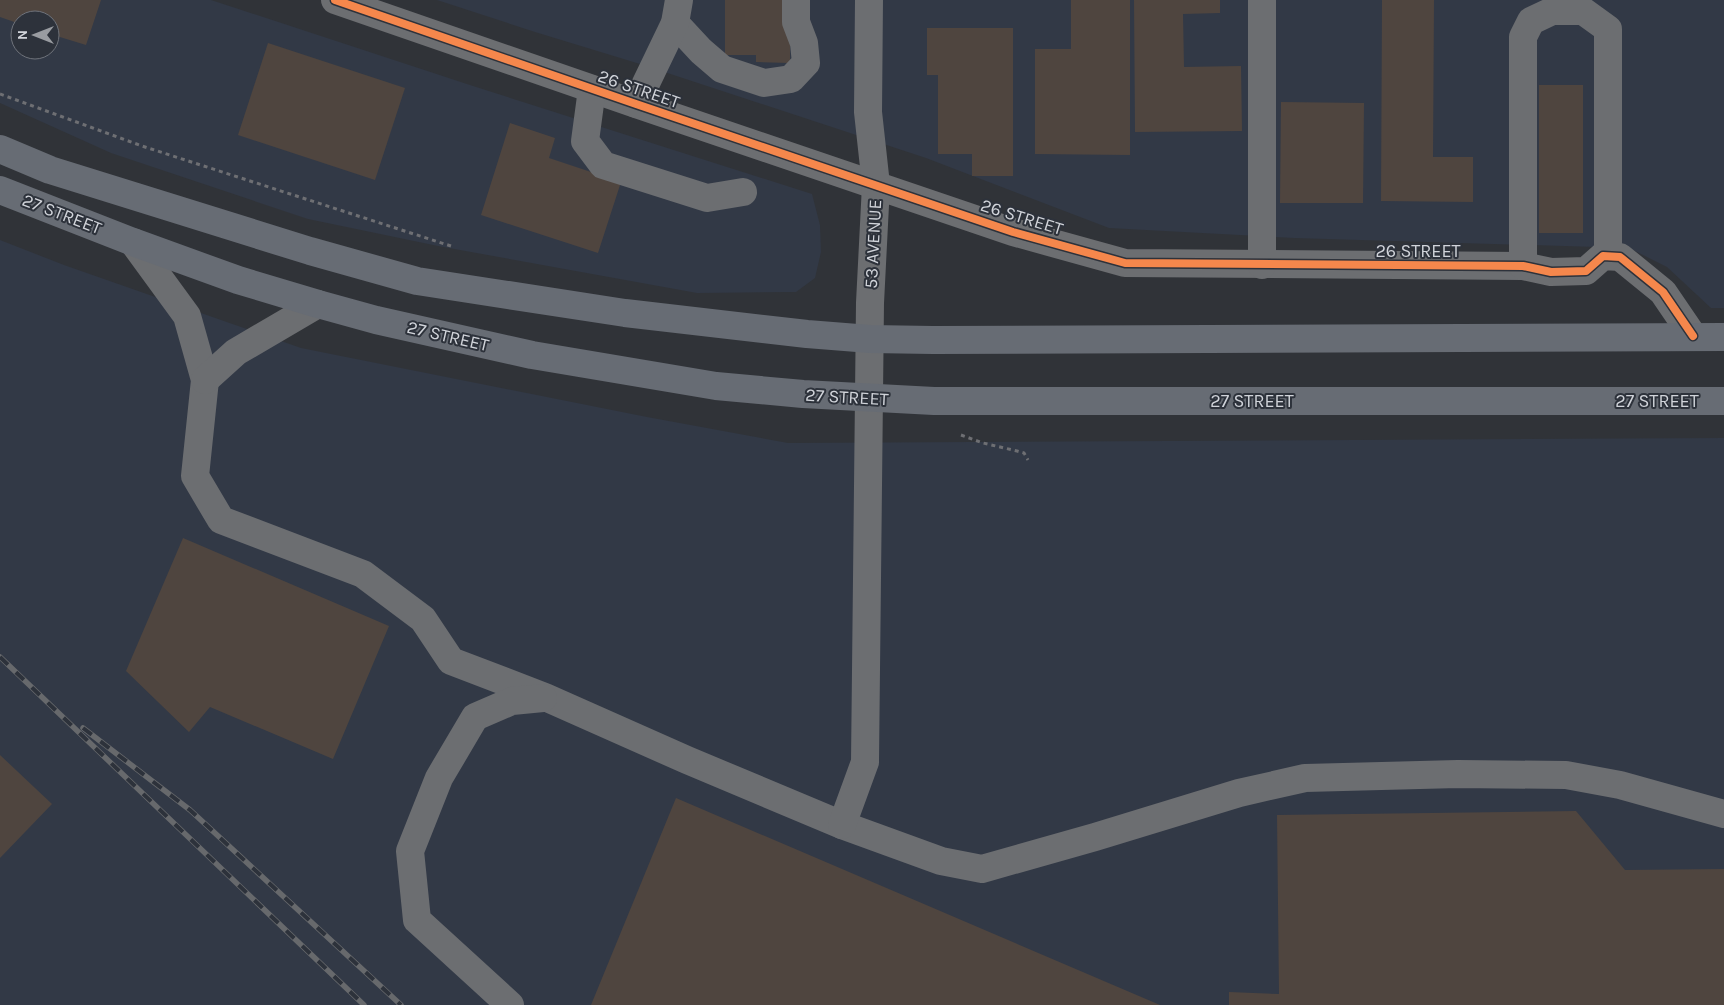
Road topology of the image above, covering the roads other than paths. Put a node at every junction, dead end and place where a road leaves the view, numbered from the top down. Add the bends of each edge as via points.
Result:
1 (335, 0) edge
2 (796, 0) edge
3 (869, 0) edge
4 (1262, 0) edge
5 (677, 12) edge
6 (592, 89) junction
7 (636, 104) junction
8 (0, 149) edge
9 (876, 185) junction
10 (0, 190) edge
11 (742, 192) dead end
12 (133, 242) junction
13 (1608, 256) junction
14 (1262, 265) junction
15 (1523, 266) junction
16 (318, 304) junction
17 (1693, 336) junction
18 (1724, 337) edge
19 (870, 339) junction
20 (205, 380) junction
21 (869, 398) junction
22 (1724, 401) edge
23 (545, 697) junction
24 (1724, 814) edge
25 (842, 825) junction
26 (510, 1005) edge

1 - 6 street, 26 STREET
2 - 5 street via 796,22 804,43 806,64 792,79 764,83 722,69 701,51
3 - 9 street, 53 AVENUE via 868,112
4 - 14 street
5 - 7 street
6 - 7 street, 26 STREET
6 - 11 street via 585,141 603,165 708,198
7 - 9 street, 26 STREET
8 - 19 main road, 27 STREET via 50,170 310,252 417,280 626,313
9 - 14 street, 26 STREET via 1013,232 1125,263
9 - 19 street, 53 AVENUE
10 - 12 main road, 27 STREET
12 - 16 main road, 27 STREET via 238,280
12 - 20 street via 187,316
13 - 15 street, 26 STREET via 1602,256 1586,271 1551,272
13 - 15 street via 1608,30 1583,11 1552,11 1531,20 1523,37
13 - 17 street via 1620,257 1663,292
14 - 15 street, 26 STREET
16 - 20 street via 236,352
16 - 21 main road, 27 STREET via 532,355 716,386
17 - 18 main road, 27 STREET
17 - 19 main road, 27 STREET
19 - 21 street, 53 AVENUE
20 - 23 street via 195,476 221,520 363,574 423,619 451,661
21 - 22 main road, 27 STREET via 934,401
21 - 25 street, 53 AVENUE via 865,762
23 - 25 street
23 - 26 street via 512,701 476,717 439,778 410,851 417,920
24 - 25 street via 1620,785 1566,775 1304,778 1239,793 982,868 940,861

